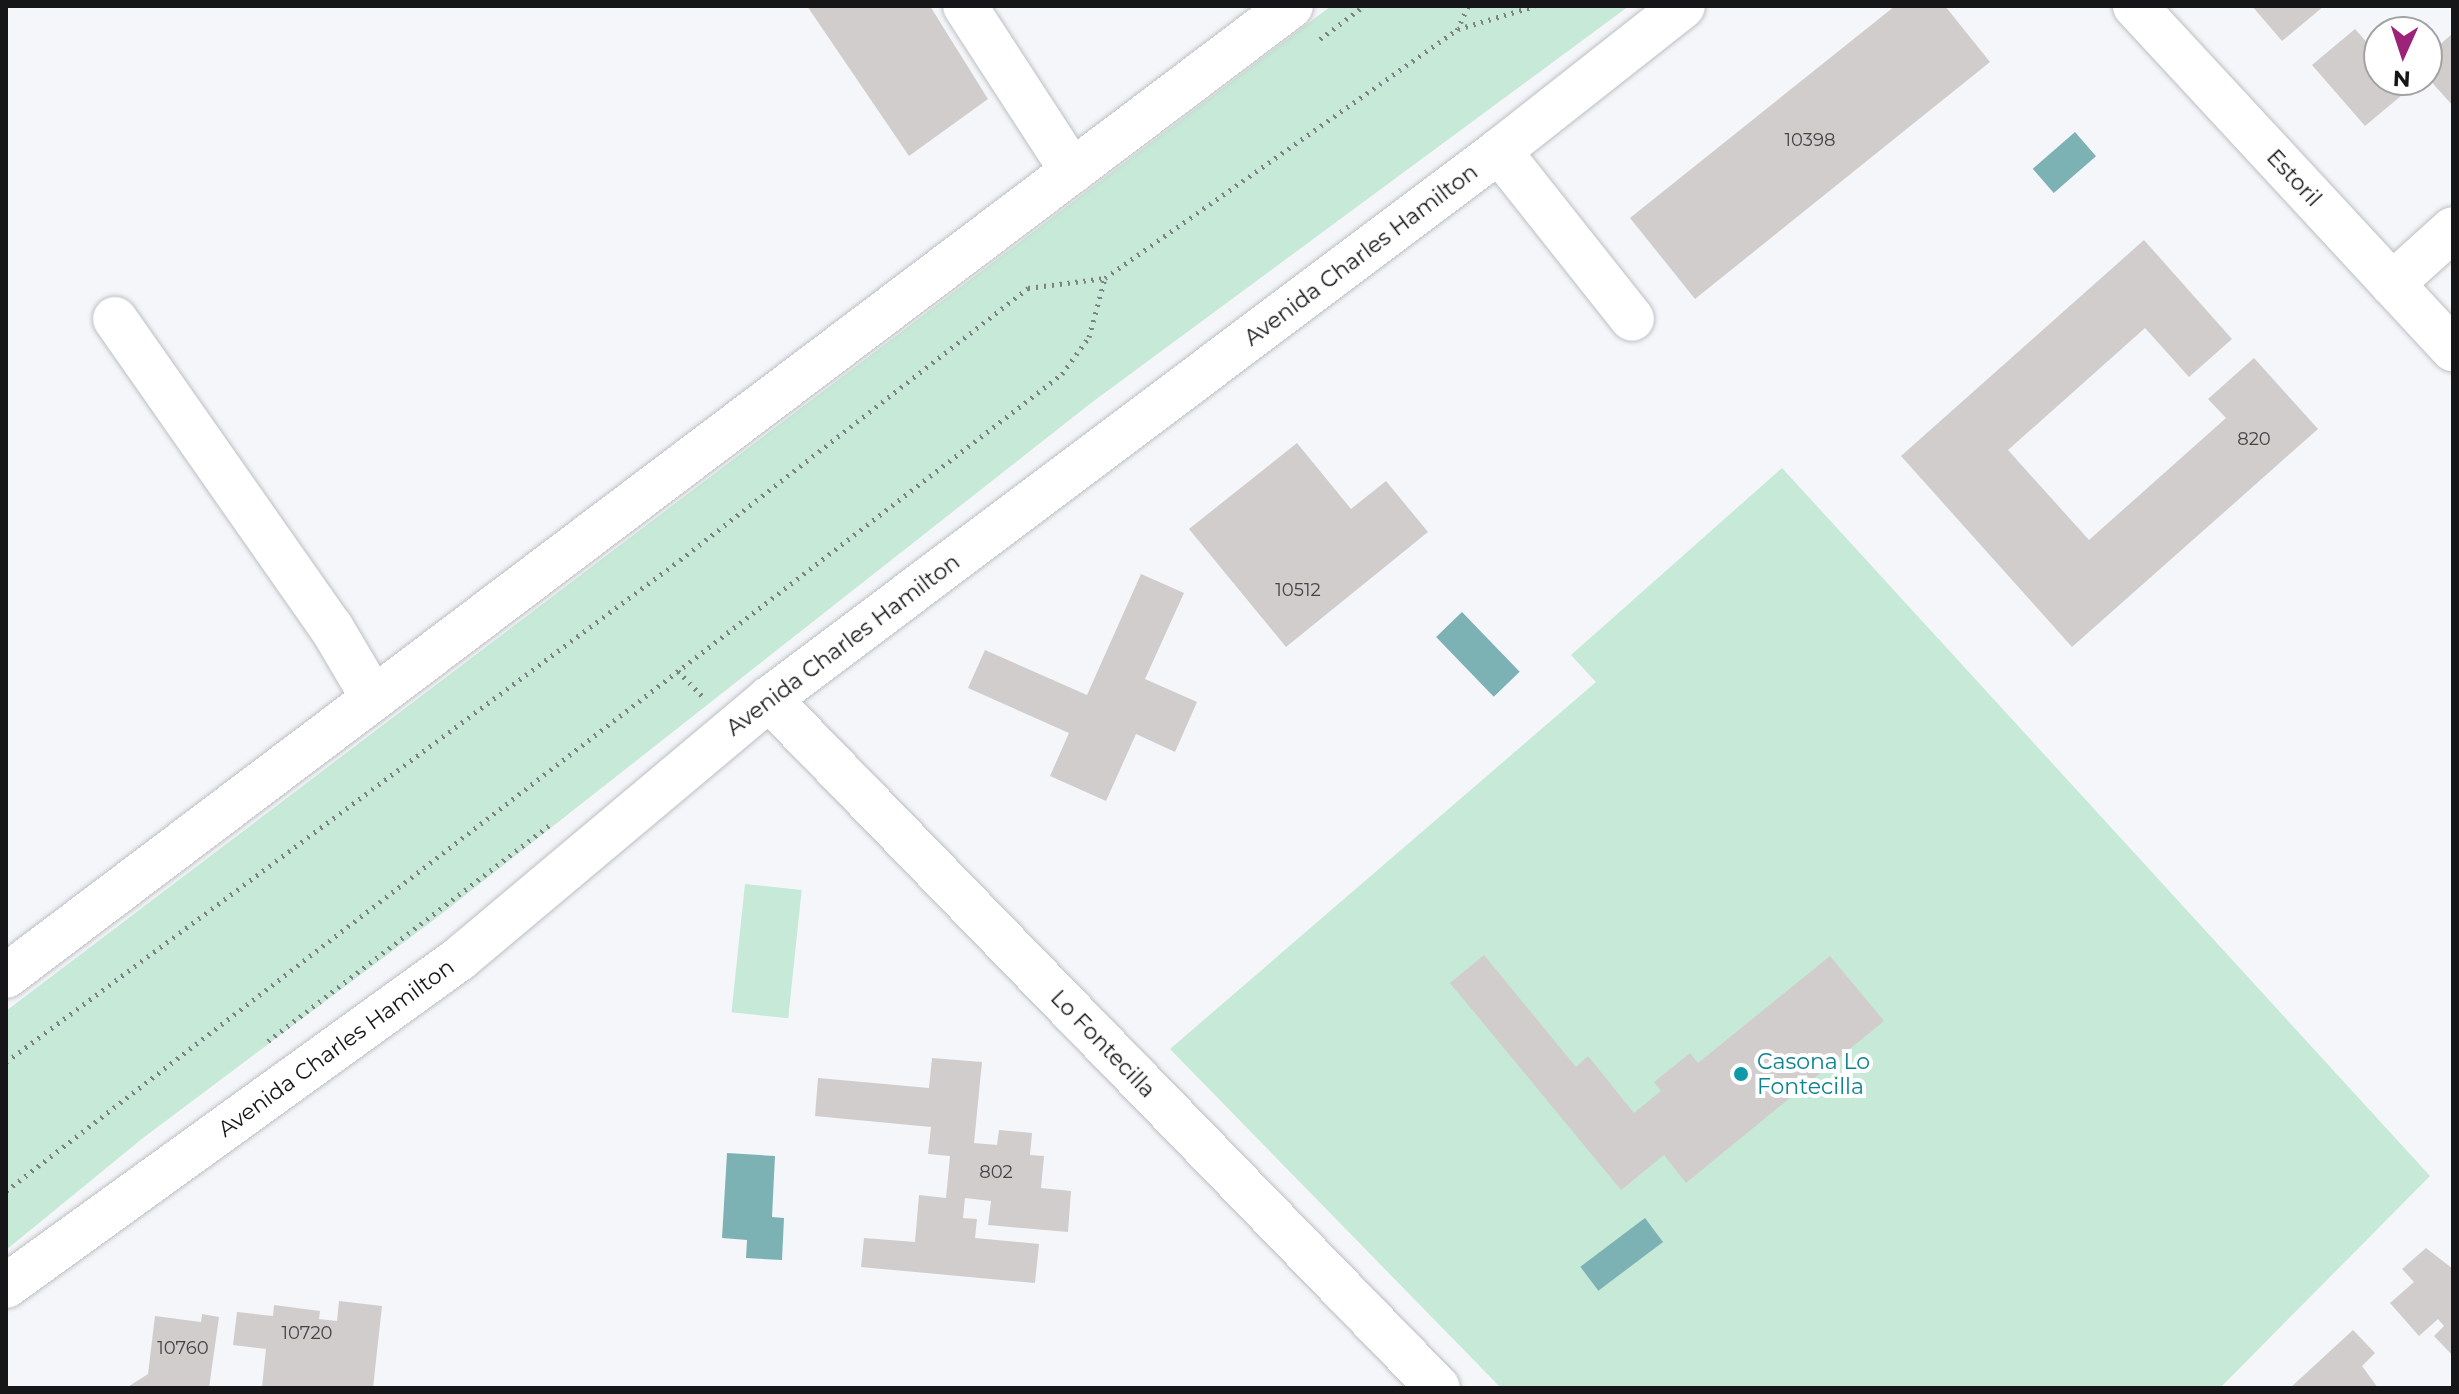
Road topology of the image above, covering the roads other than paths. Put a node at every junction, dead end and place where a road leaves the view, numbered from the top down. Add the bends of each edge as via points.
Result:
1 (965, 6) edge
2 (1291, 6) edge
3 (1683, 6) edge
4 (2135, 6) edge
5 (1499, 151) junction
6 (1072, 171) junction
7 (2453, 229) edge
8 (2392, 284) junction
9 (115, 319) dead end
10 (1632, 319) dead end
11 (2453, 350) edge
12 (373, 698) junction
13 (769, 699) junction
14 (6, 976) edge
15 (6, 1286) edge
16 (1438, 1388) edge

1 - 6 main road
2 - 6 main road
3 - 5 main road, Avenida Charles Hamilton
4 - 8 main road, Estoril
5 - 10 main road
5 - 13 main road, Avenida Charles Hamilton
6 - 12 main road
7 - 8 main road
8 - 11 main road, Estoril
9 - 12 main road via 323,615
12 - 14 main road
13 - 15 main road, Avenida Charles Hamilton via 459,959
13 - 16 main road, Lo Fontecilla

